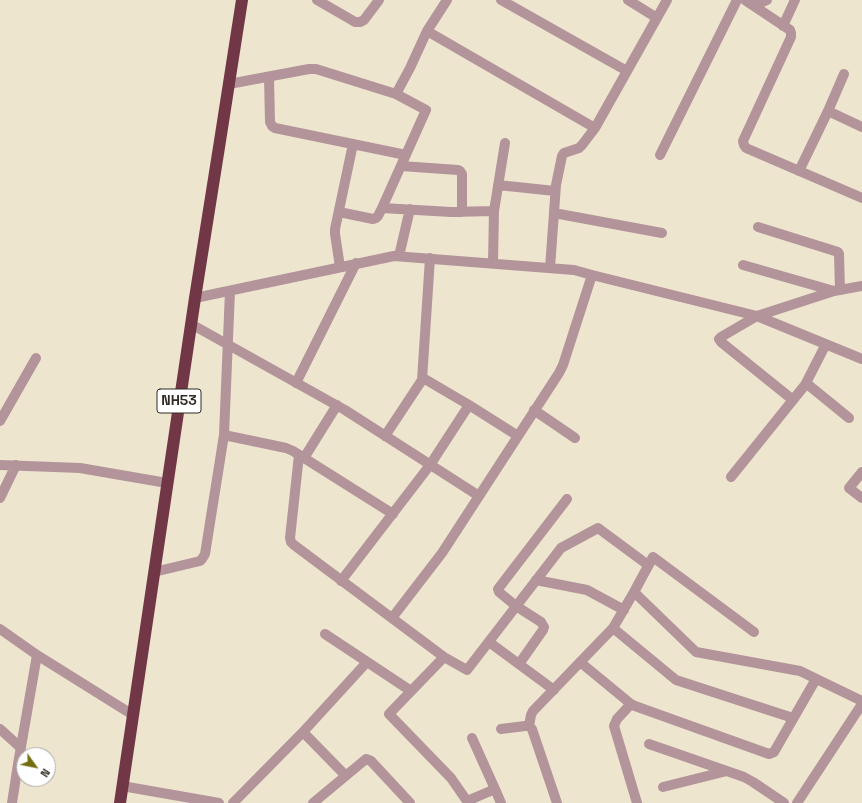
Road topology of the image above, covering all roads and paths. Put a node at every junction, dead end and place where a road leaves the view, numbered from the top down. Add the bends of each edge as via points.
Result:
1 (242, 0) edge
2 (317, 0) edge
3 (379, 0) edge
4 (447, 0) edge
5 (501, 0) edge
6 (628, 0) edge
7 (667, 0) edge
8 (737, 0) edge
9 (767, 0) edge
10 (795, 0) edge
11 (750, 3) edge
12 (657, 18) junction
13 (783, 26) junction
14 (427, 31) junction
15 (627, 72) junction
16 (844, 74) dead end
17 (269, 76) junction
18 (229, 84) junction
19 (398, 90) junction
20 (828, 111) junction
21 (862, 127) edge
22 (595, 128) junction
23 (505, 143) dead end
24 (353, 144) junction
25 (406, 155) junction
26 (660, 155) dead end
27 (401, 166) junction
28 (799, 171) junction
29 (498, 185) junction
30 (555, 191) junction
31 (862, 198) edge
32 (382, 208) junction
33 (410, 209) junction
34 (494, 211) junction
35 (339, 212) junction
36 (462, 212) junction
37 (554, 213) junction
38 (758, 227) dead end
39 (662, 233) dead end
40 (399, 256) junction
41 (430, 258) junction
42 (493, 263) junction
43 (356, 264) junction
44 (743, 265) dead end
45 (340, 267) junction
46 (550, 268) junction
47 (592, 275) junction
48 (862, 286) edge
49 (837, 290) junction
50 (230, 291) junction
51 (195, 298) junction
52 (757, 316) junction
53 (191, 324) junction
54 (227, 344) junction
55 (826, 344) junction
56 (36, 358) dead end
57 (862, 359) edge
58 (423, 378) junction
59 (296, 383) junction
60 (806, 383) junction
61 (793, 400) junction
62 (337, 405) junction
63 (469, 405) junction
64 (534, 410) junction
65 (849, 418) dead end
66 (0, 421) edge
67 (224, 435) junction
68 (385, 436) junction
69 (518, 436) junction
70 (575, 438) dead end
71 (302, 456) junction
72 (0, 464) edge
73 (16, 465) junction
74 (430, 465) junction
75 (862, 472) edge
76 (731, 477) dead end
77 (167, 483) junction
78 (479, 496) junction
79 (0, 498) edge
80 (862, 498) edge
81 (567, 499) dead end
82 (392, 514) junction
83 (648, 565) junction
84 (154, 572) junction
85 (341, 580) junction
86 (536, 580) junction
87 (634, 592) junction
88 (516, 606) junction
89 (624, 610) junction
90 (392, 618) junction
91 (613, 628) junction
92 (0, 629) edge
93 (754, 632) dead end
94 (325, 634) dead end
95 (489, 642) junction
96 (37, 655) junction
97 (444, 657) junction
98 (367, 662) junction
99 (580, 662) junction
100 (519, 664) junction
101 (816, 679) junction
102 (554, 690) junction
103 (411, 691) junction
104 (862, 701) edge
105 (631, 704) junction
106 (862, 704) edge
107 (133, 715) junction
108 (793, 718) junction
109 (529, 726) junction
110 (0, 729) edge
111 (501, 730) dead end
112 (303, 732) junction
113 (472, 738) dead end
114 (649, 744) dead end
115 (20, 747) edge
116 (21, 747) edge
117 (727, 771) junction
118 (345, 775) junction
119 (16, 779) edge
120 (122, 786) junction
121 (663, 787) dead end
122 (494, 789) junction
123 (12, 803) edge
124 (120, 803) edge
125 (219, 803) edge
126 (233, 803) edge
127 (313, 803) edge
128 (410, 803) edge
129 (501, 803) edge
130 (558, 803) edge
131 (637, 803) edge
132 (784, 803) edge
133 (797, 803) edge

1 - 18 highway, NH53
2 - 3 street via 350,20 360,22
4 - 14 street
5 - 15 street
6 - 12 street
7 - 12 street
8 - 26 street
9 - 11 street
10 - 13 street
11 - 13 street
12 - 15 street
13 - 28 street via 790,30 791,37 743,141 746,148
14 - 19 street
14 - 22 street
15 - 22 street
16 - 20 street
17 - 18 street
17 - 19 street via 316,69
17 - 24 street via 272,126
18 - 51 highway, NH53
19 - 25 street via 426,110
20 - 21 street
20 - 28 street
22 - 30 street via 579,148 562,156
23 - 29 street
24 - 25 street
24 - 35 street
25 - 27 street
27 - 32 street
27 - 36 street via 458,170 462,174
28 - 31 street
29 - 30 street
29 - 34 street
30 - 37 street
32 - 33 street
32 - 35 street via 373,219
33 - 36 street
33 - 40 street
34 - 36 street
34 - 42 street
35 - 45 street via 335,234
37 - 39 street
37 - 46 street
38 - 49 street via 838,252
40 - 41 street
40 - 43 street
41 - 42 street
41 - 58 street
42 - 46 street
43 - 45 street
43 - 59 street
44 - 49 street
45 - 50 street
46 - 47 street
47 - 52 street
47 - 64 street via 561,369
48 - 49 street
49 - 52 street
50 - 51 street
50 - 54 street
51 - 53 highway, NH53
52 - 55 street
52 - 61 street via 720,337 720,341
53 - 54 street
53 - 77 highway, NH53
54 - 59 street
54 - 67 street
55 - 57 street
55 - 60 street
56 - 66 street
58 - 63 street
58 - 68 street
59 - 62 street
60 - 61 street
60 - 65 street
61 - 76 street
62 - 68 street
62 - 71 street
63 - 69 street
63 - 74 street
64 - 69 street
64 - 70 street
67 - 71 street via 286,448
67 - 84 street via 204,557 200,561
68 - 74 street
69 - 78 street
71 - 82 street
71 - 85 street via 291,542
72 - 73 street
73 - 77 street via 80,468
73 - 79 street
74 - 78 street
74 - 82 street
75 - 80 street via 849,488
77 - 84 highway, NH53
78 - 90 street via 439,558
81 - 88 street via 498,589
82 - 85 street
83 - 86 street via 598,528 560,548
83 - 87 street
83 - 93 street via 653,557
84 - 107 highway, NH53
85 - 90 street
86 - 88 street
86 - 89 street via 587,590
87 - 89 street
87 - 101 street via 696,652 800,671
88 - 95 street
88 - 100 street via 541,622 544,627
89 - 91 street
90 - 97 street
91 - 99 street
91 - 108 street via 676,680
92 - 96 street
94 - 98 street
95 - 97 street via 467,670
95 - 100 street
96 - 107 street
96 - 116 street
97 - 103 street
98 - 103 street
98 - 112 street
99 - 102 street
99 - 105 street
100 - 102 street
101 - 104 street
101 - 108 street
102 - 109 street via 531,713
103 - 122 street via 389,714 451,778 468,801
105 - 108 street via 769,754 774,752
105 - 131 street via 614,726
106 - 133 street
107 - 120 highway, NH53
109 - 111 street
109 - 130 street
110 - 115 street
112 - 118 street
112 - 126 street
113 - 122 street
114 - 117 street
117 - 121 street
117 - 132 street via 749,780
118 - 127 street
118 - 128 street via 364,759 369,759
119 - 123 street
120 - 124 highway, NH53
120 - 125 street
122 - 129 street

